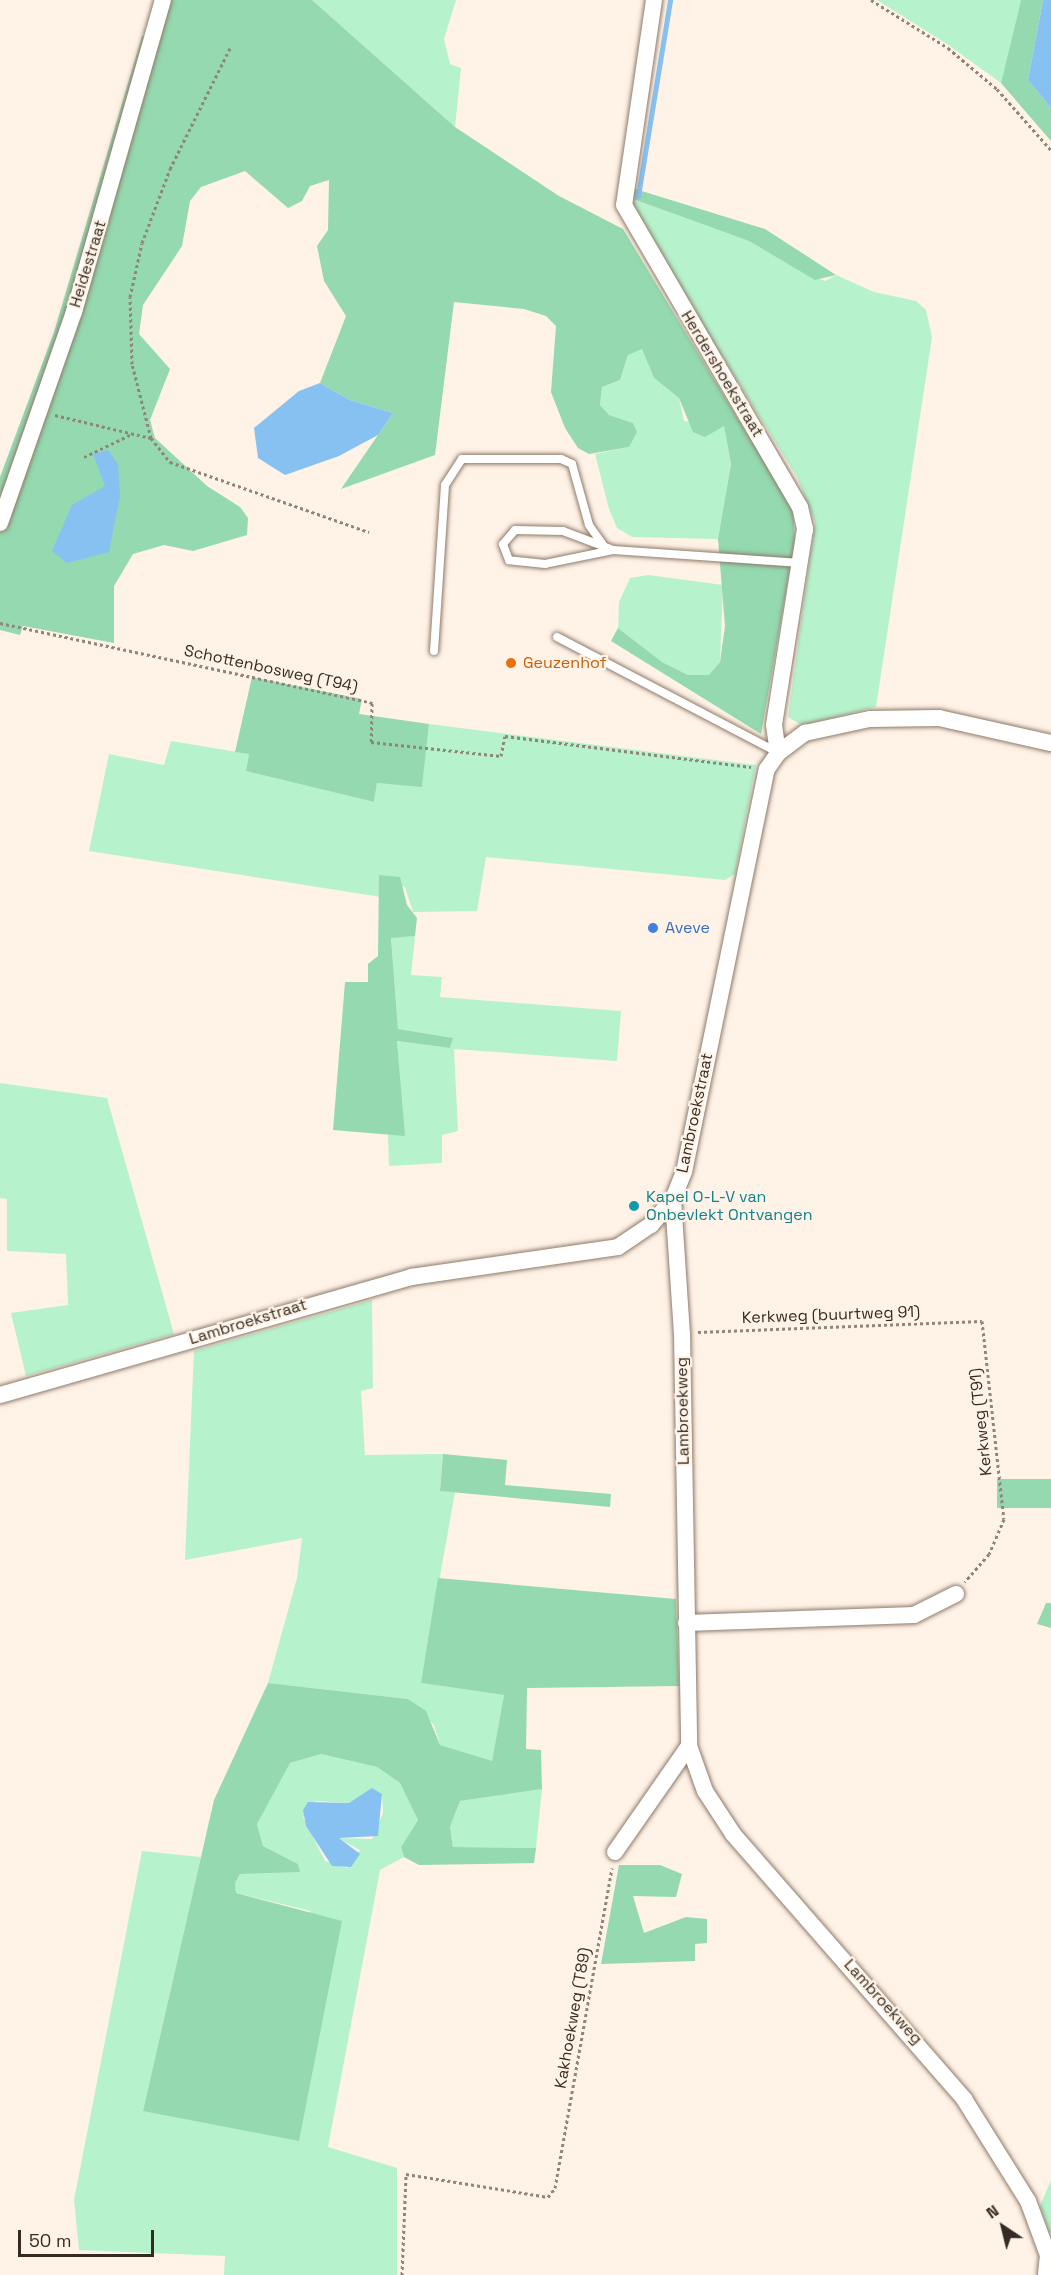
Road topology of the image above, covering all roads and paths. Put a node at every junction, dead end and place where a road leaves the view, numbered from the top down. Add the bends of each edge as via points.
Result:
1 (163, 0) edge
2 (654, 0) edge
3 (871, 0) edge
4 (230, 48) dead end
5 (1051, 150) edge
6 (39, 411) junction
7 (132, 434) junction
8 (152, 438) junction
9 (84, 457) dead end
10 (0, 523) edge
11 (369, 532) dead end
12 (609, 549) junction
13 (801, 563) junction
14 (0, 623) edge
15 (557, 637) dead end
16 (434, 651) dead end
17 (1051, 743) edge
18 (778, 753) junction
19 (767, 769) junction
20 (673, 1199) junction
21 (982, 1322) joint
22 (682, 1333) junction
23 (0, 1395) edge
24 (956, 1594) joint
25 (686, 1623) junction
26 (689, 1746) junction
27 (615, 1852) joint
28 (1049, 2253) edge
29 (402, 2275) edge
30 (1046, 2275) edge

1 - 6 street, Heidestraat via 74,312
2 - 13 street, Herdershoekstraat via 624,205 800,507 805,529
3 - 5 path via 948,48 997,89
4 - 8 path via 170,169 142,243 130,297 132,364
6 - 7 path
6 - 10 street, Heidestraat
7 - 8 path
7 - 9 path
8 - 11 path via 170,462
12 - 12 lane via 563,531 515,530 504,539 503,549 512,561 545,564
12 - 13 lane
12 - 16 lane via 591,532 572,464 561,459 462,459 445,485
13 - 18 street, Herdershoekstraat via 774,725
14 - 19 path, Schottenbosweg (T94) via 372,703 371,742 501,756 505,736
15 - 18 lane
17 - 18 street, Lambroekstraat via 939,718 870,719 805,733
18 - 19 street, Lambroekstraat
19 - 20 street, Lambroekstraat via 684,1172
20 - 22 street, Lambroekweg
20 - 23 street, Lambroekstraat via 651,1225 618,1247 411,1277
21 - 22 path, Kerkweg (buurtweg 91)
21 - 24 path, Kerkweg (T91) via 1004,1519 989,1554
22 - 25 street, Lambroekweg
24 - 25 street via 907,1616
25 - 26 street, Lambroekweg
26 - 27 street
26 - 28 street, Lambroekweg via 705,1791 734,1834 964,2099 1028,2202
27 - 29 path, Kakhoekweg (T89) via 555,2188 548,2197 406,2174
28 - 30 street, Lambroekweg

